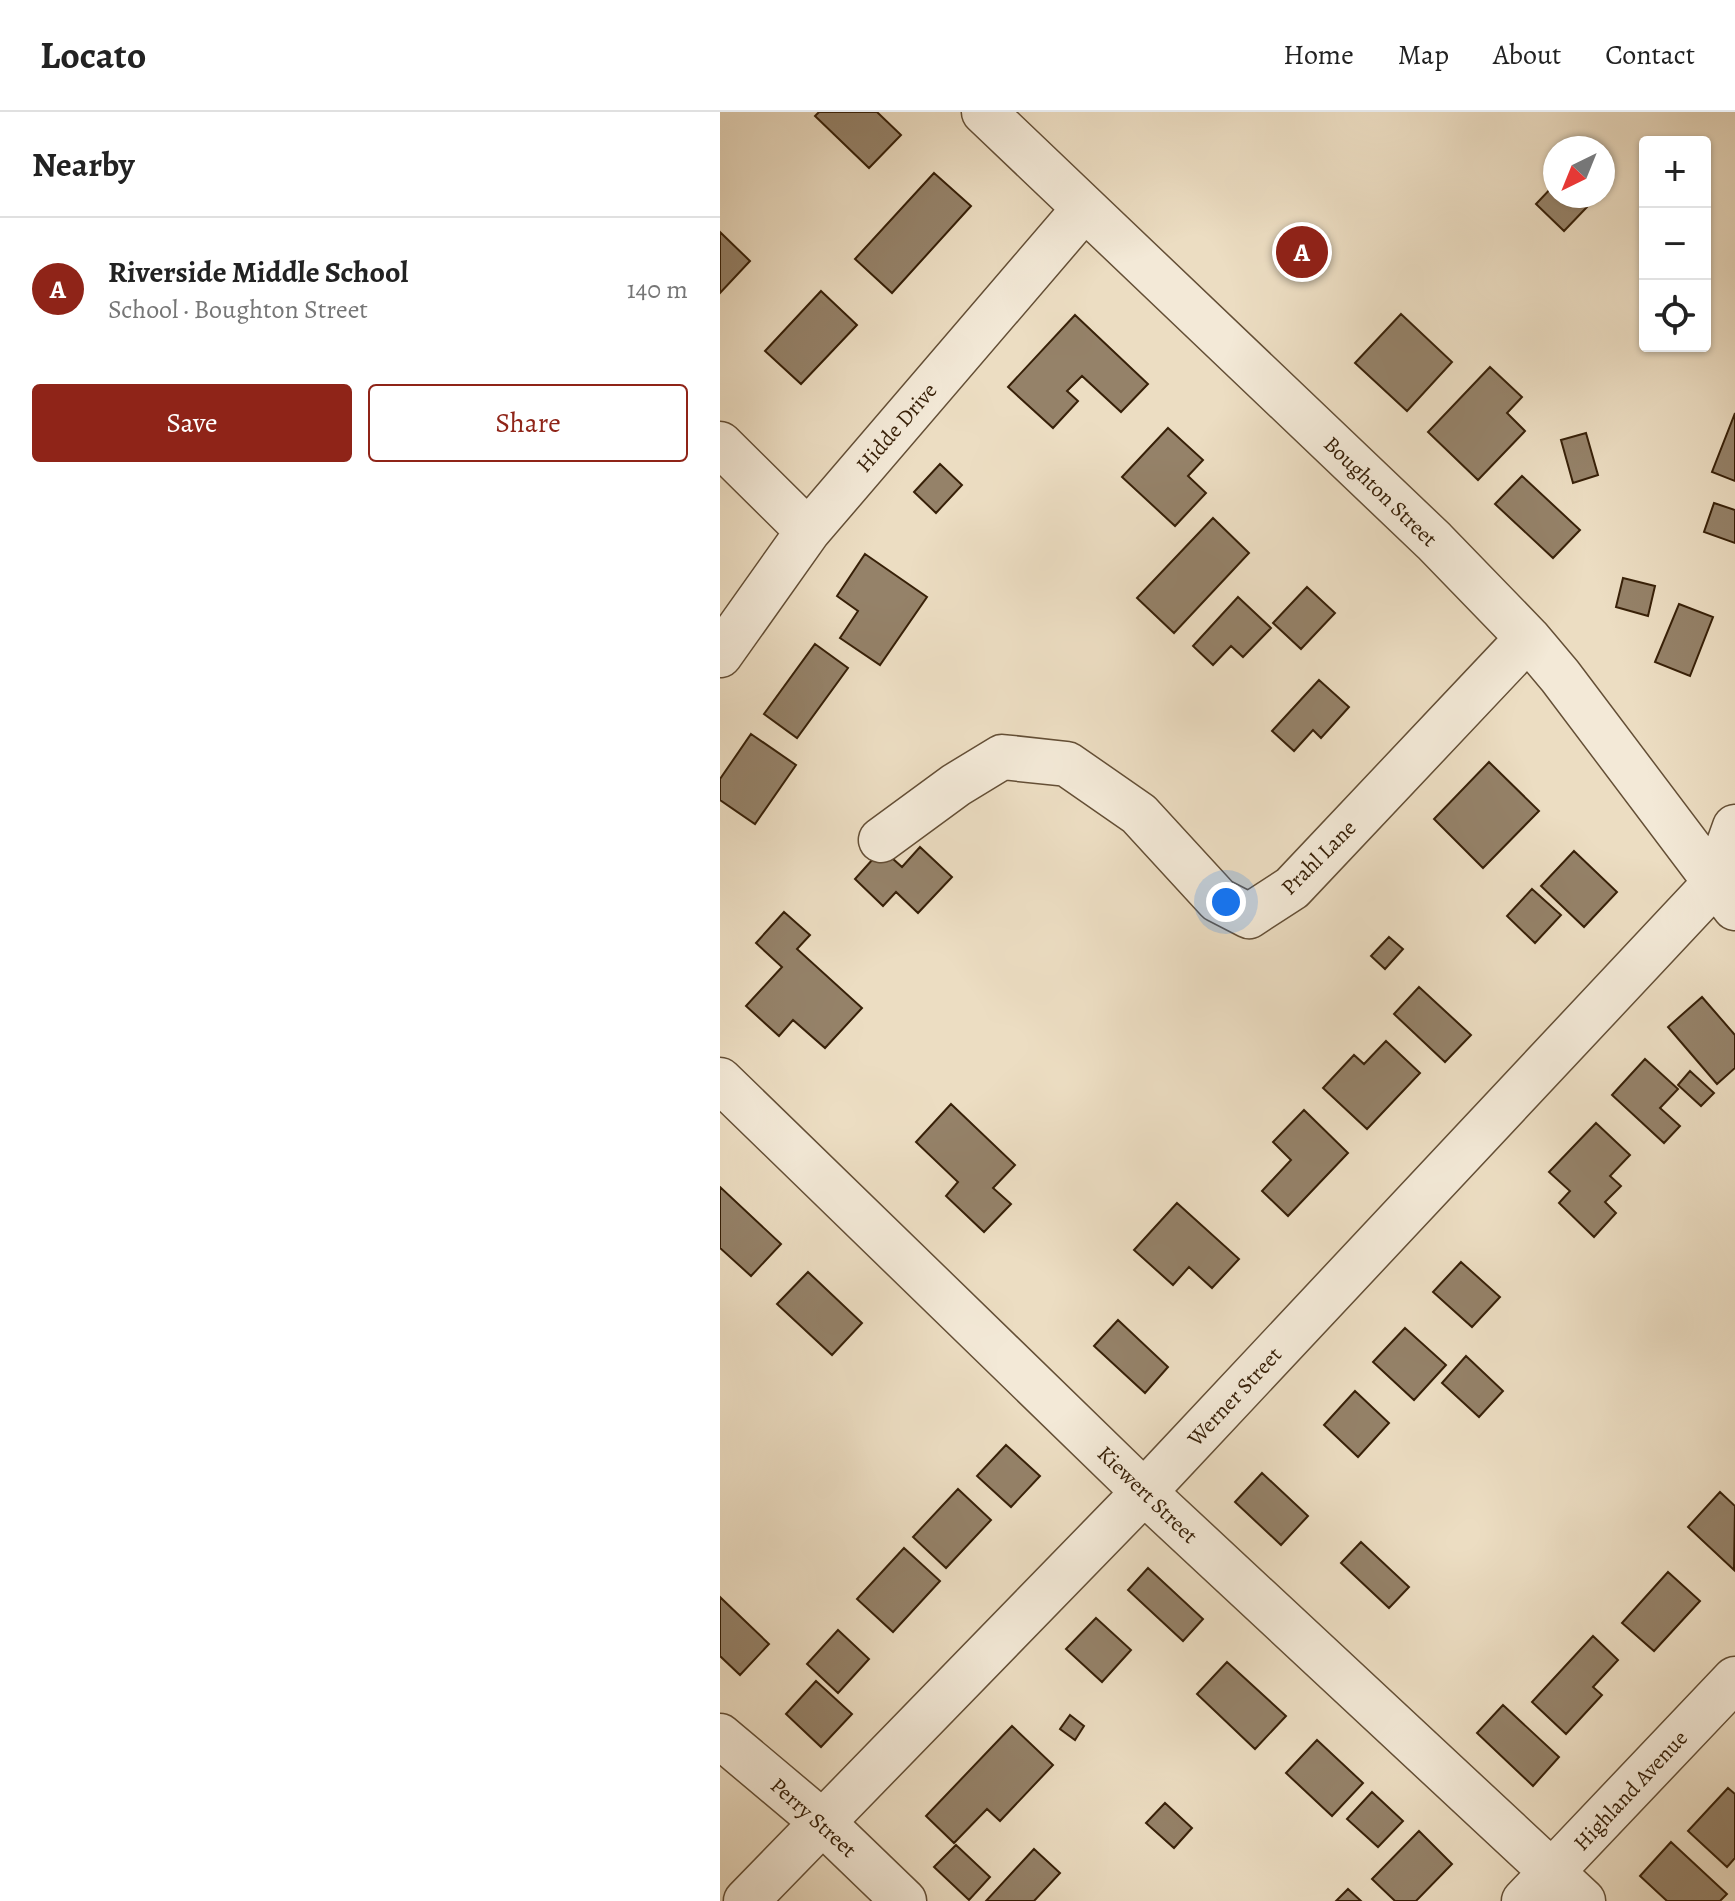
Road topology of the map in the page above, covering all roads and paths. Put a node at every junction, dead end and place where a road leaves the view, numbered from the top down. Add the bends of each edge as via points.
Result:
1 (984, 112) edge
2 (1084, 209) junction
3 (720, 444) edge
4 (808, 531) junction
5 (1528, 638) junction
6 (720, 655) edge
7 (1735, 827) edge
8 (881, 840) dead end
9 (1725, 895) edge
10 (720, 1080) edge
11 (1144, 1492) junction
12 (1735, 1679) edge
13 (720, 1736) edge
14 (821, 1821) junction
15 (1538, 1886) edge
16 (746, 1901) edge
17 (904, 1901) edge
18 (1583, 1901) edge

1 - 2 street, Boughton Street
2 - 4 street, Hidde Drive
2 - 5 street, Boughton Street via 1434,541
3 - 4 street
4 - 6 street, Hidde Drive
5 - 8 street, Prahl Lane via 1292,888 1249,916 1218,900 1139,814 1067,764 1002,757
5 - 9 street, Boughton Street
7 - 9 street
9 - 11 street, Werner Street
10 - 11 street, Kiewert Street
11 - 14 street, Werner Street
11 - 15 street, Kiewert Street
12 - 15 street, Highland Avenue
13 - 14 street, Perry Street
14 - 16 street, Werner Street
14 - 17 street, Perry Street
15 - 18 street, Kiewert Street

